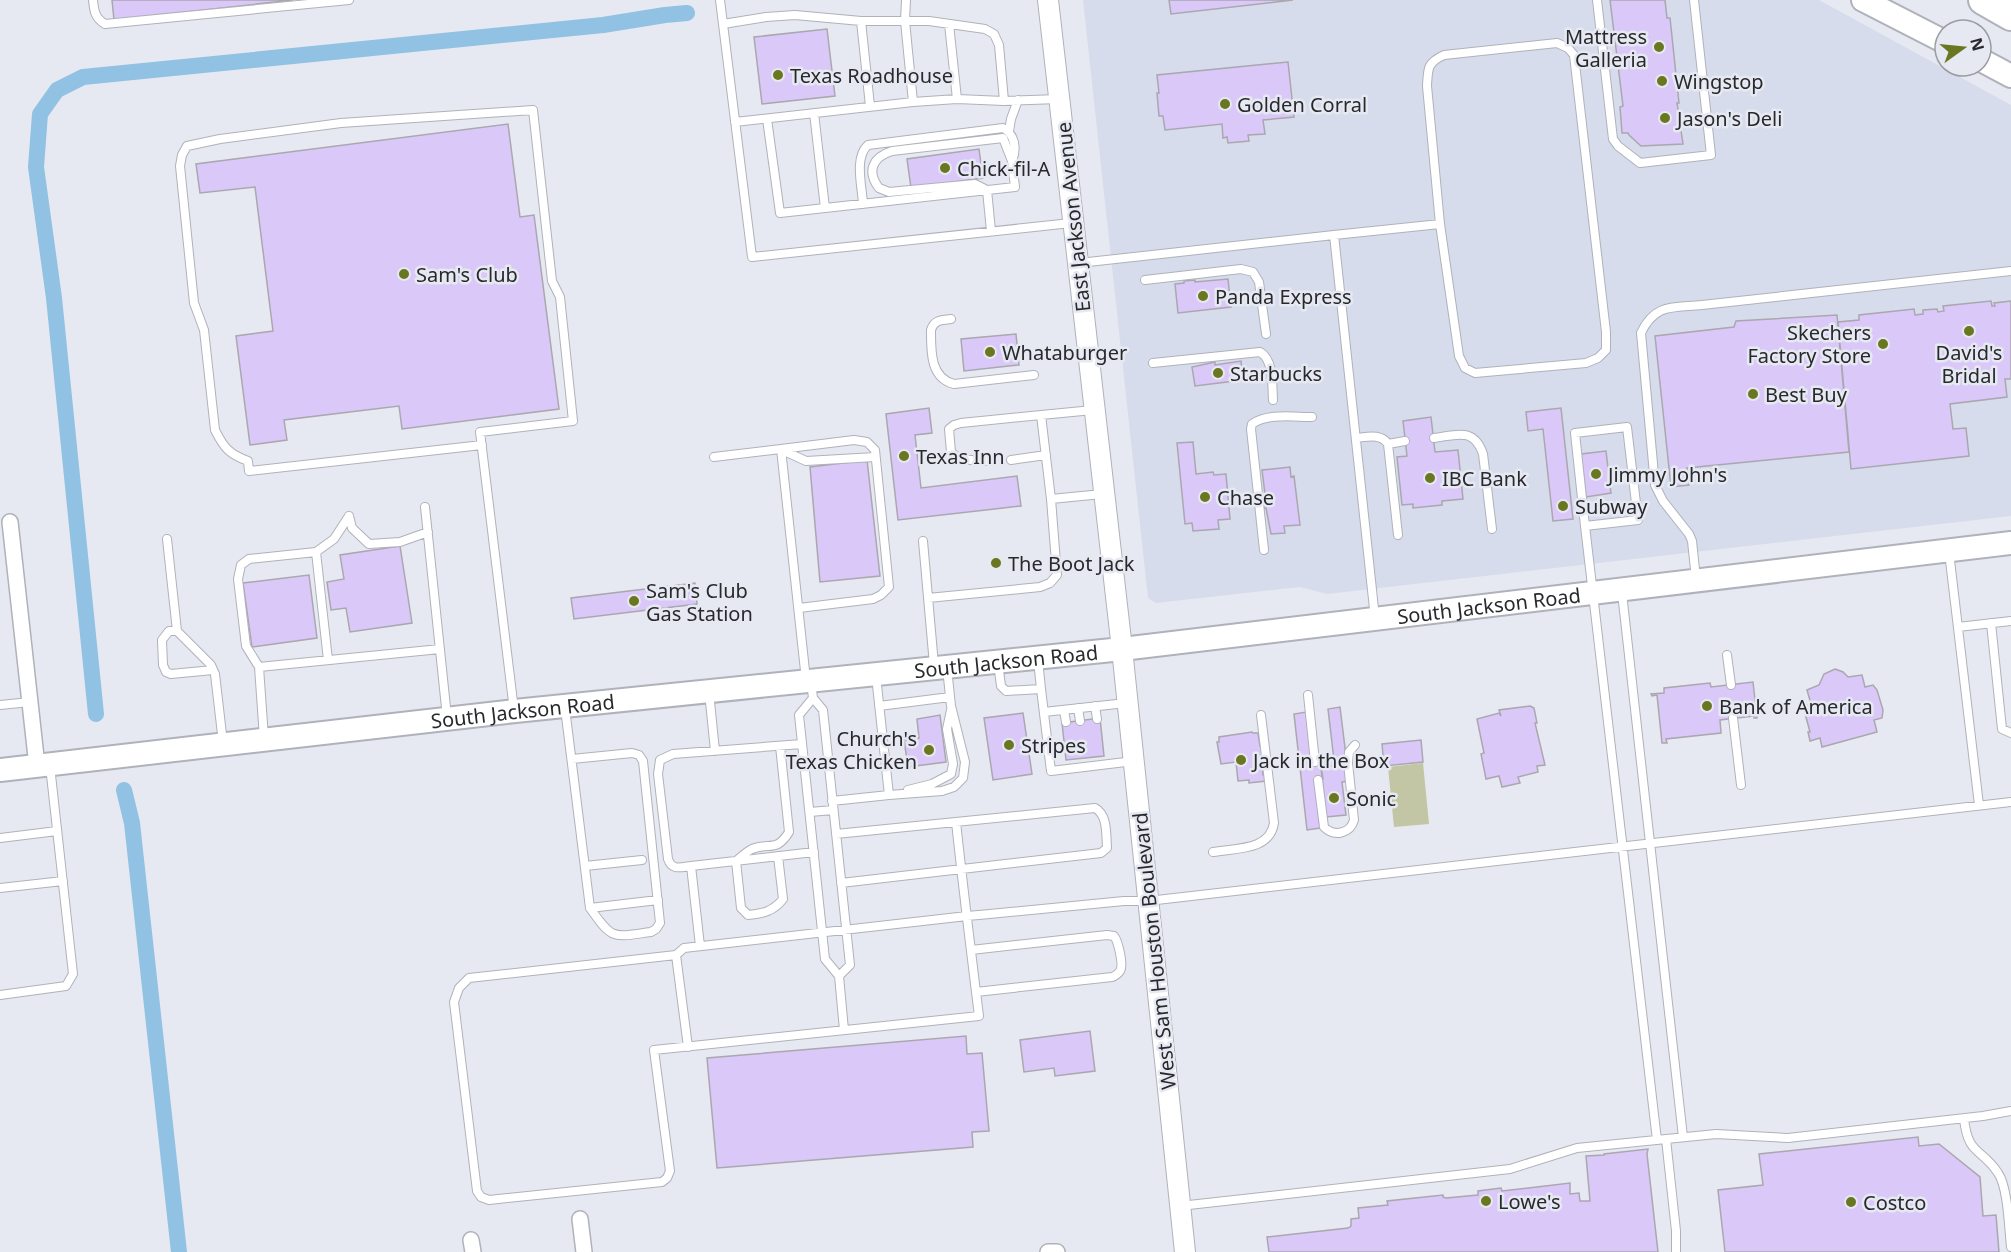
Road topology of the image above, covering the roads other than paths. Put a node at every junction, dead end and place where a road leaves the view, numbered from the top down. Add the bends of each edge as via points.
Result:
1 (93, 0) edge
2 (349, 0) edge
3 (720, 0) edge
4 (906, 0) edge
5 (1048, 0) edge
6 (1597, 0) edge
7 (1694, 0) edge
8 (1863, 0) edge
9 (1983, 0) edge
10 (2011, 16) edge
11 (861, 21) junction
12 (905, 21) junction
13 (723, 24) junction
14 (949, 24) junction
15 (1933, 36) edge
16 (1993, 66) edge
17 (2011, 76) edge
18 (957, 99) junction
19 (1060, 99) junction
20 (1018, 100) junction
21 (1004, 101) junction
22 (913, 102) junction
23 (870, 106) junction
24 (814, 113) junction
25 (767, 118) junction
26 (735, 122) junction
27 (1009, 131) junction
28 (1012, 160) junction
29 (987, 190) junction
30 (863, 204) junction
31 (825, 208) junction
32 (1073, 222) junction
33 (1440, 224) junction
34 (991, 231) junction
35 (1334, 235) junction
36 (1078, 263) junction
37 (2011, 271) edge
38 (1145, 280) dead end
39 (951, 319) dead end
40 (1266, 334) dead end
41 (1153, 363) dead end
42 (1034, 375) dead end
43 (1273, 400) dead end
44 (1095, 410) junction
45 (1041, 415) junction
46 (1312, 417) dead end
47 (1356, 438) junction
48 (1434, 438) dead end
49 (1405, 441) dead end
50 (1388, 444) junction
51 (482, 445) junction
52 (781, 449) junction
53 (1046, 455) junction
54 (714, 457) dead end
55 (875, 457) junction
56 (1011, 460) dead end
57 (989, 462) dead end
58 (1105, 494) junction
59 (1051, 499) junction
60 (425, 507) dead end
61 (10, 522) dead end
62 (1585, 526) junction
63 (1492, 529) dead end
64 (428, 532) junction
65 (1398, 535) dead end
66 (167, 539) dead end
67 (923, 542) dead end
68 (2011, 543) edge
69 (1264, 550) dead end
70 (1949, 551) junction
71 (316, 552) junction
72 (1696, 581) junction
73 (1621, 590) junction
74 (1594, 593) junction
75 (928, 598) junction
76 (799, 608) junction
77 (1375, 619) junction
78 (2011, 621) edge
79 (1991, 623) junction
80 (1958, 627) junction
81 (177, 630) junction
82 (440, 649) junction
83 (1122, 649) junction
84 (1727, 655) dead end
85 (1037, 658) junction
86 (328, 660) junction
87 (998, 662) junction
88 (259, 667) junction
89 (941, 668) junction
90 (213, 670) junction
91 (876, 674) junction
92 (1731, 685) dead end
93 (810, 687) junction
94 (1041, 689) junction
95 (709, 692) junction
96 (1308, 696) dead end
97 (950, 697) junction
98 (30, 702) junction
99 (1128, 702) junction
100 (0, 705) edge
101 (565, 706) junction
102 (879, 706) junction
103 (951, 706) junction
104 (1095, 706) junction
105 (1078, 708) junction
106 (1064, 710) junction
107 (514, 711) junction
108 (1044, 712) junction
109 (1261, 715) dead end
110 (1733, 718) dead end
111 (447, 719) junction
112 (1096, 719) dead end
113 (1080, 721) dead end
114 (1066, 722) dead end
115 (2011, 733) edge
116 (265, 740) junction
117 (802, 744) junction
118 (223, 745) junction
119 (1355, 745) dead end
120 (780, 746) junction
121 (715, 751) junction
122 (572, 759) junction
123 (1134, 761) junction
124 (1316, 762) dead end
125 (43, 765) junction
126 (0, 770) edge
127 (1317, 780) dead end
128 (1741, 785) dead end
129 (889, 795) junction
130 (832, 801) junction
131 (2011, 802) edge
132 (1979, 805) junction
133 (833, 810) junction
134 (810, 812) junction
135 (956, 822) junction
136 (57, 831) junction
137 (836, 834) junction
138 (0, 838) edge
139 (1650, 843) junction
140 (1623, 846) junction
141 (814, 852) junction
142 (1213, 852) dead end
143 (778, 856) junction
144 (642, 860) dead end
145 (736, 861) junction
146 (585, 866) junction
147 (692, 866) junction
148 (961, 870) junction
149 (63, 881) junction
150 (841, 883) junction
151 (0, 888) edge
152 (658, 900) junction
153 (1148, 901) junction
154 (590, 908) junction
155 (967, 916) junction
156 (846, 930) junction
157 (822, 933) junction
158 (700, 946) junction
159 (971, 950) junction
160 (676, 955) junction
161 (839, 976) junction
162 (976, 992) junction
163 (0, 995) edge
164 (844, 1030) junction
165 (688, 1047) junction
166 (2011, 1111) edge
167 (1964, 1119) junction
168 (1683, 1137) junction
169 (1662, 1139) junction
170 (1180, 1206) junction
171 (580, 1219) dead end
172 (2011, 1247) edge
173 (584, 1252) edge
174 (1185, 1252) edge
175 (1676, 1252) edge

1 - 2 lane via 94,14 105,24
3 - 13 lane
4 - 12 lane
5 - 19 street, East Jackson Avenue
6 - 7 lane via 1613,139 1640,163 1711,155
8 - 15 main road
9 - 10 highway
11 - 12 lane
11 - 13 lane via 795,15
11 - 23 lane
12 - 14 lane
12 - 22 lane
13 - 26 lane
14 - 18 lane
14 - 21 lane via 994,34 999,45
16 - 17 main road
18 - 21 lane
18 - 22 lane
19 - 20 lane
19 - 32 street, East Jackson Avenue
20 - 21 lane
20 - 27 lane
22 - 23 lane
23 - 24 lane
24 - 25 lane
24 - 31 lane
25 - 26 lane
25 - 31 lane via 780,213
26 - 34 lane via 752,257
27 - 28 lane via 1015,153
27 - 30 lane via 1003,128 868,145 860,158
28 - 29 lane via 1015,187
28 - 29 lane via 1006,142 999,138 892,151 873,163 875,183 885,191 975,184
29 - 30 lane
29 - 34 lane
30 - 31 lane
32 - 34 lane
32 - 36 street, East Jackson Avenue
33 - 33 lane via 1455,340 1465,368 1475,373 1586,363 1606,350 1574,55 1568,48 1557,43 1434,60 1428,69 1427,86
33 - 35 lane
35 - 36 lane
35 - 47 lane
36 - 44 street, East Jackson Avenue
37 - 72 lane via 1702,305 1653,314 1641,333 1655,484 1662,501 1692,541
38 - 40 lane via 1247,269 1259,282
39 - 42 lane via 932,324 938,376 954,384
41 - 43 lane via 1260,352 1269,363
44 - 45 lane
44 - 58 street, East Jackson Avenue
45 - 53 lane
45 - 57 lane via 954,424 949,429 951,452 955,456
46 - 69 lane via 1285,416 1252,424
47 - 50 lane via 1379,436
47 - 77 lane
48 - 63 lane via 1464,434 1480,446
49 - 50 lane
50 - 65 lane
51 - 51 lane via 249,471 248,461 233,456 215,430 204,330 194,303 180,166 187,146 341,123 533,110 573,421 480,432
51 - 107 lane
52 - 54 lane
52 - 55 lane via 806,461
52 - 55 lane via 854,440 867,442 875,450
52 - 76 lane
53 - 56 lane
53 - 59 lane
55 - 76 lane via 889,587 873,599
58 - 59 lane
58 - 83 street, East Jackson Avenue
59 - 75 lane via 1057,575 1050,583
60 - 64 lane
61 - 98 street
62 - 62 lane via 1638,520 1627,428 1575,433
62 - 74 lane
64 - 71 lane via 399,542 369,544 352,528 349,516 334,538
64 - 82 lane
66 - 81 lane
67 - 75 lane
68 - 70 main road, South Jackson Road
70 - 72 main road, South Jackson Road
70 - 80 lane
71 - 86 lane
71 - 88 lane via 249,559 241,565 238,579 246,646
72 - 73 main road, South Jackson Road
73 - 74 main road, South Jackson Road
73 - 139 lane
74 - 77 main road, South Jackson Road
74 - 140 lane
75 - 89 lane
76 - 93 lane
77 - 83 main road, South Jackson Road
78 - 79 lane
79 - 80 lane
79 - 115 lane via 2002,729
80 - 132 lane
81 - 90 lane
81 - 90 lane via 170,631 162,640 166,672
82 - 86 lane
82 - 111 lane
83 - 85 main road, South Jackson Road
83 - 99 street, West Sam Houston Boulevard
84 - 92 lane
85 - 87 main road, South Jackson Road
85 - 94 lane
86 - 88 lane
87 - 89 main road, South Jackson Road
87 - 94 lane via 1001,686 1006,691
88 - 116 lane
89 - 91 main road, South Jackson Road
89 - 97 lane
90 - 118 lane
91 - 93 main road, South Jackson Road
91 - 102 lane
93 - 95 main road, South Jackson Road
93 - 117 lane via 799,715
93 - 130 lane via 823,710
94 - 108 lane
95 - 101 main road, South Jackson Road
95 - 121 lane
96 - 124 lane
97 - 102 lane
97 - 103 lane
98 - 100 lane
98 - 125 street
99 - 104 lane
99 - 123 street, West Sam Houston Boulevard
101 - 107 main road, South Jackson Road
101 - 122 lane
102 - 129 lane
103 - 129 lane via 947,729 951,774 932,784
103 - 129 lane via 964,762 963,778 942,791
104 - 105 lane
104 - 112 lane
105 - 106 lane
105 - 113 lane
106 - 108 lane
106 - 114 lane
107 - 111 main road, South Jackson Road
108 - 123 lane via 1051,771 1071,764
109 - 142 lane via 1273,830 1267,840 1256,845
110 - 128 lane
111 - 116 main road, South Jackson Road
116 - 118 main road, South Jackson Road
117 - 120 lane
117 - 134 lane
118 - 125 main road, South Jackson Road
119 - 127 lane via 1349,752 1348,763 1353,824 1345,831 1334,833 1324,827
120 - 121 lane
120 - 145 lane via 789,832 774,847 752,849
121 - 147 lane via 673,754 660,760 658,774 668,859 675,868
122 - 146 lane
122 - 152 lane via 632,753 643,761
123 - 153 street, West Sam Houston Boulevard
125 - 126 main road, South Jackson Road
125 - 136 lane
129 - 130 lane
130 - 133 lane
131 - 132 lane
132 - 139 lane
133 - 134 lane
133 - 137 lane
134 - 141 lane
135 - 137 lane
135 - 148 lane
135 - 148 lane via 1095,808 1103,815 1107,848 1101,853
136 - 138 lane
136 - 149 lane
137 - 150 lane
139 - 140 lane
139 - 168 lane
140 - 153 lane
140 - 169 lane
141 - 143 lane
141 - 157 lane
143 - 145 lane
143 - 145 lane via 783,899 762,914 748,915 741,908
144 - 146 lane
145 - 147 lane
146 - 154 lane
147 - 158 lane
148 - 150 lane
148 - 155 lane
149 - 151 lane
149 - 163 lane via 73,974 66,986
150 - 156 lane
152 - 154 lane
152 - 154 lane via 660,923 656,929 623,936 606,931
153 - 155 lane
153 - 170 street, West Sam Houston Boulevard
155 - 156 lane
155 - 159 lane
156 - 157 lane
156 - 161 lane via 850,965
157 - 158 lane
157 - 161 lane via 825,959
158 - 160 lane via 684,948
159 - 162 lane
159 - 162 lane via 1107,935 1118,941 1122,968 1112,977
160 - 165 lane
160 - 165 lane via 469,978 459,988 454,1002 477,1191 481,1197 489,1200 662,1182 670,1171 654,1050
161 - 164 lane
162 - 164 lane via 979,1016
164 - 165 lane
166 - 167 lane
167 - 168 lane via 1788,1138 1716,1134
167 - 172 lane via 1968,1140 2003,1182
168 - 169 lane
169 - 170 lane via 1577,1148 1510,1169
169 - 175 lane
170 - 174 street, West Sam Houston Boulevard
171 - 173 street

